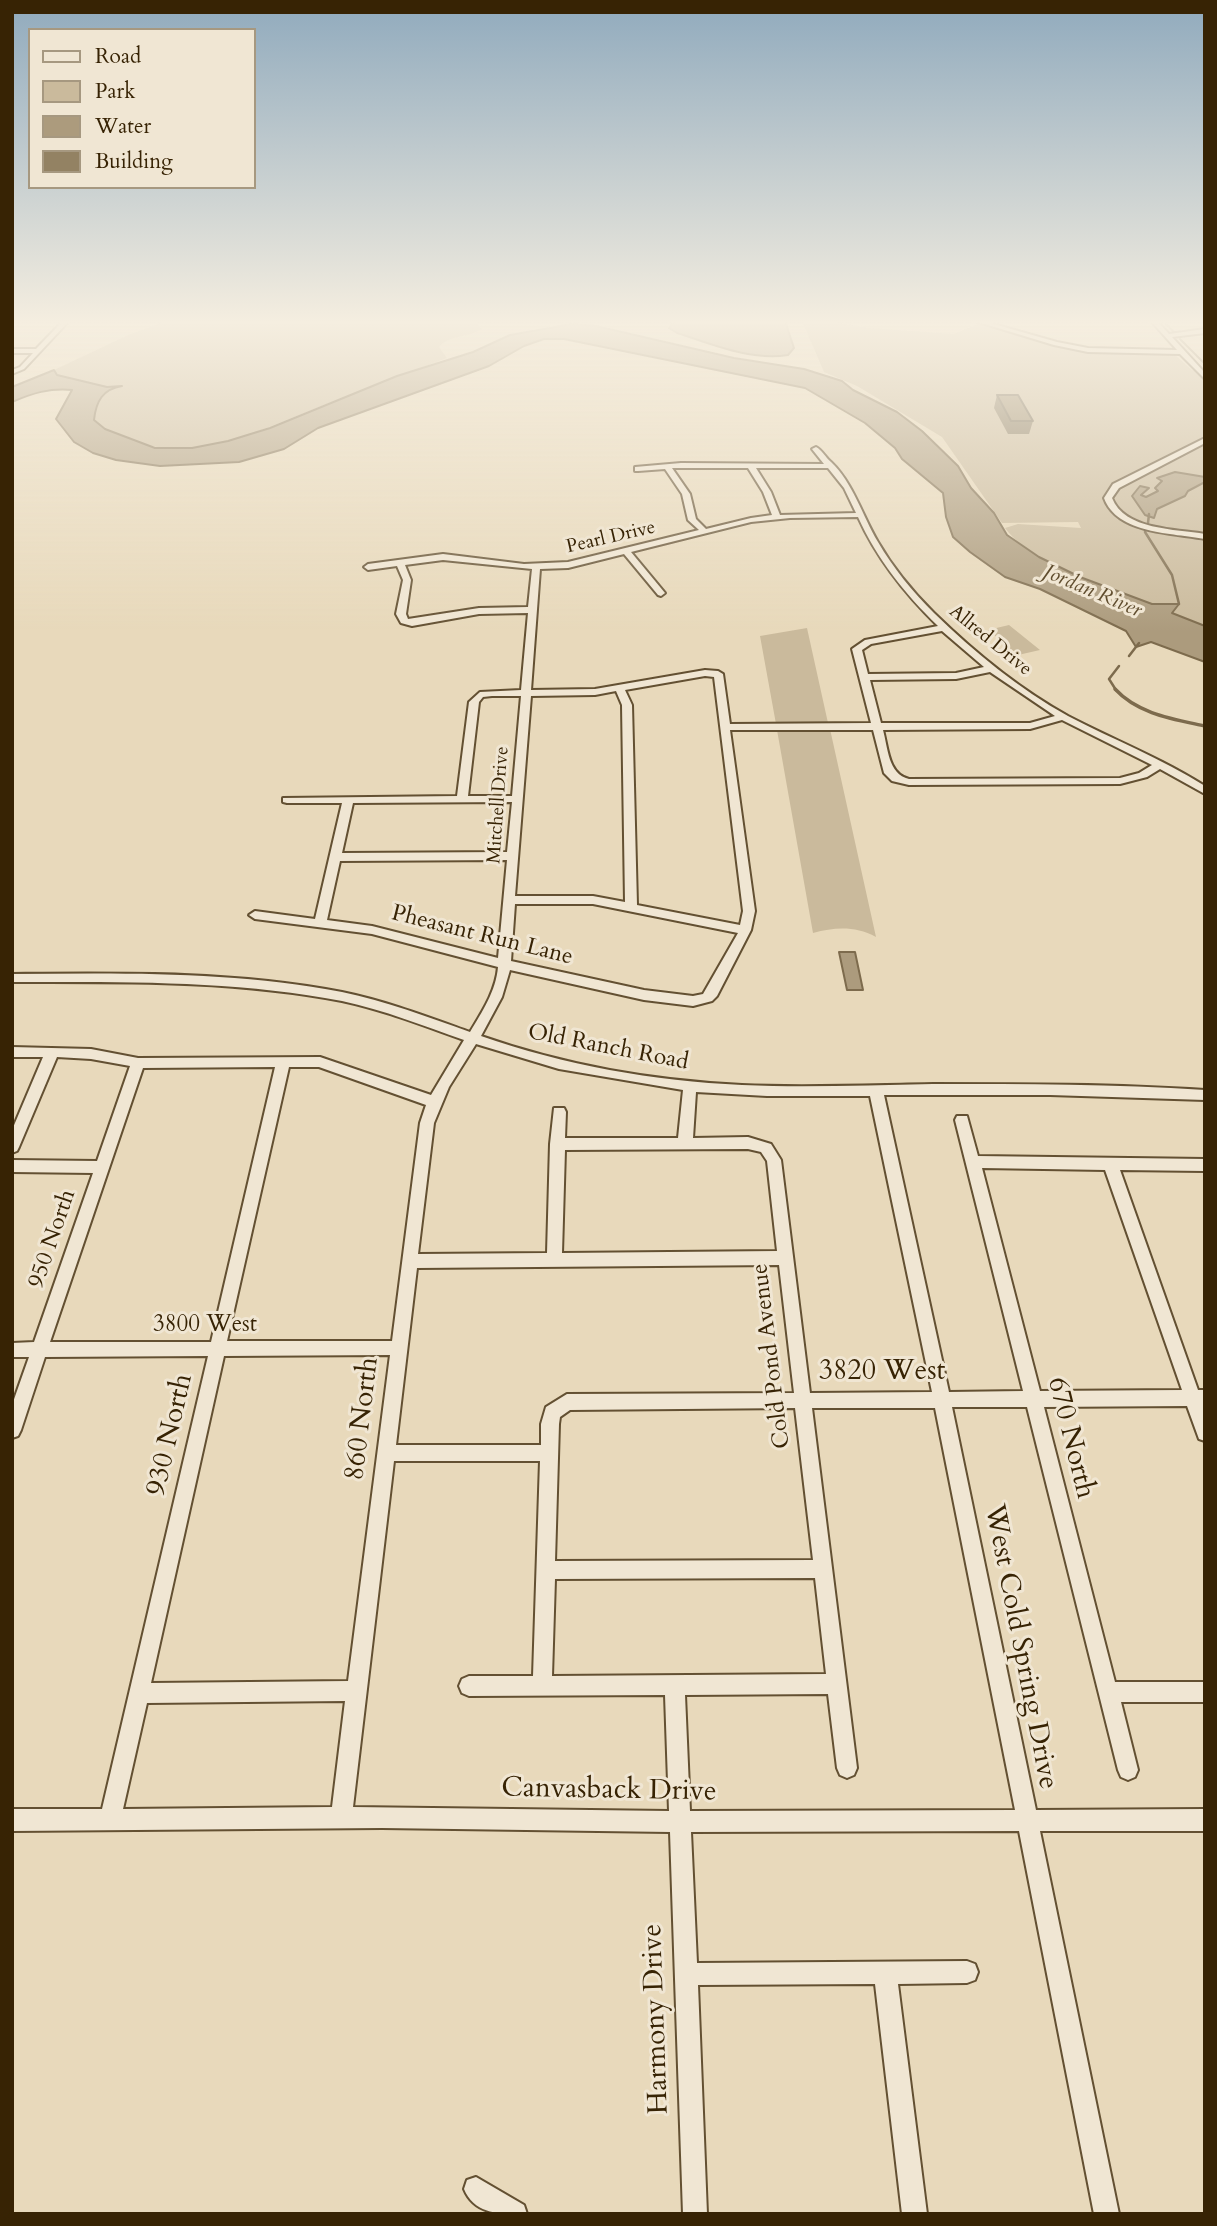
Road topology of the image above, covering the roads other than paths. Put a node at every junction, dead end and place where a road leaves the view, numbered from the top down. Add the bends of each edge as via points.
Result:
1 (1205, 440) edge
2 (816, 449) dead end
3 (750, 465) junction
4 (832, 466) junction
5 (668, 467) junction
6 (638, 469) dead end
7 (861, 515) junction
8 (776, 516) junction
9 (704, 531) junction
10 (1205, 537) edge
11 (627, 552) junction
12 (401, 564) junction
13 (368, 567) dead end
14 (536, 567) junction
15 (661, 593) dead end
16 (531, 610) junction
17 (944, 628) junction
18 (991, 669) junction
19 (863, 677) junction
20 (620, 689) junction
21 (525, 693) junction
22 (1063, 717) junction
23 (877, 726) junction
24 (726, 727) junction
25 (1160, 764) junction
26 (1205, 792) edge
27 (462, 799) junction
28 (517, 799) junction
29 (287, 800) dead end
30 (348, 800) junction
31 (513, 856) junction
32 (335, 857) junction
33 (510, 900) junction
34 (631, 907) junction
35 (255, 915) dead end
36 (321, 922) junction
37 (745, 930) junction
38 (505, 965) junction
39 (12, 978) edge
40 (472, 1038) junction
41 (12, 1052) edge
42 (52, 1052) junction
43 (283, 1062) junction
44 (138, 1063) junction
45 (691, 1086) junction
46 (876, 1091) junction
47 (1205, 1095) edge
48 (434, 1102) junction
49 (559, 1111) dead end
50 (962, 1120) dead end
51 (685, 1143) junction
52 (557, 1144) junction
53 (12, 1147) edge
54 (973, 1162) junction
55 (1110, 1163) junction
56 (12, 1166) edge
57 (1205, 1166) edge
58 (101, 1167) junction
59 (785, 1258) junction
60 (554, 1260) junction
61 (410, 1261) junction
62 (398, 1348) junction
63 (218, 1349) junction
64 (12, 1350) edge
65 (40, 1350) junction
66 (1199, 1398) edge
67 (942, 1399) junction
68 (1033, 1399) junction
69 (803, 1400) junction
70 (12, 1430) edge
71 (1205, 1433) edge
72 (549, 1452) junction
73 (386, 1453) junction
74 (822, 1569) junction
75 (545, 1570) junction
76 (836, 1684) junction
77 (675, 1685) junction
78 (469, 1686) dead end
79 (542, 1686) junction
80 (356, 1691) junction
81 (1108, 1692) junction
82 (1205, 1692) edge
83 (139, 1693) junction
84 (846, 1768) dead end
85 (1128, 1770) dead end
86 (341, 1817) junction
87 (12, 1820) edge
88 (110, 1820) junction
89 (1205, 1820) edge
90 (1026, 1821) junction
91 (680, 1822) junction
92 (885, 1972) junction
93 (967, 1972) dead end
94 (686, 1974) junction
95 (476, 2189) dead end
96 (515, 2214) edge
97 (695, 2214) edge
98 (915, 2214) edge
99 (1107, 2214) edge

1 - 10 street via 1116,486 1108,498 1110,508 1128,521
2 - 4 street, Allred Drive
3 - 4 street
3 - 5 street
3 - 8 street
4 - 7 street, Allred Drive
5 - 6 street
5 - 9 street via 685,494 691,518
7 - 8 street, Pearl Drive
7 - 17 street, Allred Drive via 895,574
8 - 9 street, Pearl Drive
9 - 11 street, Pearl Drive
11 - 14 street, Pearl Drive via 577,564
11 - 15 street
12 - 13 street, Pearl Drive
12 - 14 street, Pearl Drive via 451,557
12 - 16 street via 407,580 401,618 407,627 479,611
14 - 16 street, Mitchell Drive
16 - 21 street, Mitchell Drive
17 - 18 street, Allred Drive
17 - 19 street via 861,645 857,651
18 - 19 street via 956,676
18 - 22 street, Allred Drive
19 - 23 street
20 - 21 street
20 - 24 street via 718,674
20 - 34 street via 627,705
21 - 27 street via 480,695 474,702
21 - 28 street, Mitchell Drive
22 - 23 street via 1030,726
22 - 25 street, Allred Drive
23 - 24 street
23 - 25 street via 889,773 909,782 1120,781
24 - 37 street via 749,902
25 - 26 street, Allred Drive
27 - 28 street
27 - 30 street
28 - 31 street, Mitchell Drive
29 - 30 street
30 - 32 street
31 - 32 street
31 - 33 street, Mitchell Drive
32 - 36 street
33 - 34 street via 593,900
33 - 38 street, Mitchell Drive
34 - 37 street
35 - 36 street, Pheasant Run Lane
36 - 38 street, Pheasant Run Lane via 399,936
37 - 38 street, Pheasant Run Lane via 712,993 699,1000 644,995
38 - 40 street, Mitchell Drive via 498,996
39 - 40 street, Old Ranch Road via 181,978 278,986 382,1007
40 - 45 street, Old Ranch Road via 540,1060
40 - 48 street, 860 North
41 - 42 street
42 - 44 street via 84,1052
42 - 53 street
43 - 44 street
43 - 48 street via 328,1063
43 - 63 street, 930 North
44 - 58 street, 950 North
45 - 46 street, Old Ranch Road
45 - 51 street
46 - 47 street, Old Ranch Road
46 - 67 street, West Cold Spring Drive
48 - 61 street, 860 North via 425,1134
49 - 52 street
50 - 54 street, 670 North
51 - 52 street, Cold Pond Avenue
51 - 59 street, Cold Pond Avenue via 757,1144 770,1153
52 - 60 street
54 - 55 street
54 - 68 street, 670 North
55 - 57 street
55 - 66 street
56 - 58 street
58 - 65 street, 950 North
59 - 60 street
59 - 69 street, Cold Pond Avenue
60 - 61 street
61 - 62 street, 860 North
62 - 63 street, 3800 West
62 - 73 street, 860 North
63 - 65 street, 3800 West
63 - 83 street, 930 North
64 - 65 street, 3800 West
65 - 70 street, 950 North
66 - 68 street, 3820 West
66 - 71 street
67 - 68 street, 3820 West
67 - 69 street, 3820 West
67 - 90 street, West Cold Spring Drive
68 - 81 street, 670 North
69 - 72 street, 3820 West via 575,1401 552,1413
69 - 74 street, Cold Pond Avenue
72 - 73 street
72 - 75 street
73 - 80 street, 860 North
74 - 75 street
74 - 76 street, Cold Pond Avenue
75 - 79 street
76 - 77 street
76 - 84 street, Cold Pond Avenue
77 - 79 street
77 - 91 street, Harmony Drive
78 - 79 street
80 - 83 street
80 - 86 street, 860 North
81 - 82 street
81 - 85 street, 670 North
83 - 88 street, 930 North
86 - 88 street, Canvasback Drive
86 - 91 street, Canvasback Drive
87 - 88 street, Canvasback Drive
89 - 90 street, Canvasback Drive
90 - 91 street, Canvasback Drive
90 - 99 street, West Cold Spring Drive
91 - 94 street, Harmony Drive
92 - 93 street
92 - 94 street
92 - 98 street
94 - 97 street, Harmony Drive
95 - 96 street

